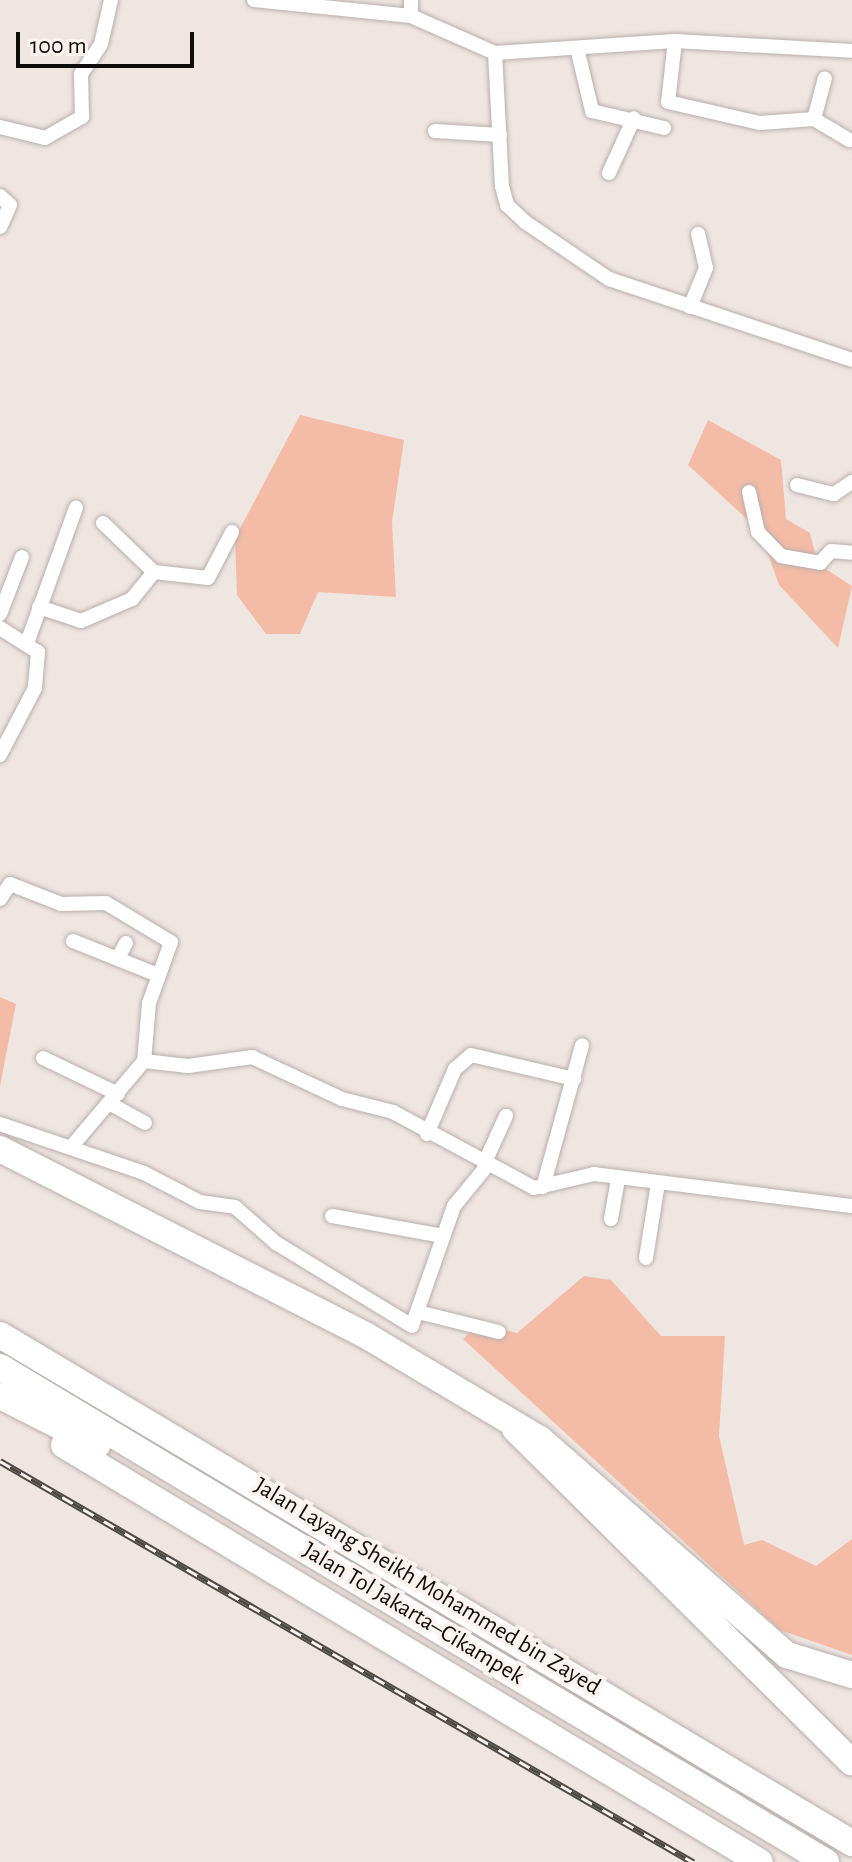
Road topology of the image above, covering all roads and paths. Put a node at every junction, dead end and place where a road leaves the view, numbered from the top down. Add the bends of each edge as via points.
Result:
1 (111, 0) edge
2 (254, 0) edge
3 (411, 0) edge
4 (411, 16) junction
5 (675, 41) junction
6 (577, 48) junction
7 (852, 51) edge
8 (495, 53) junction
9 (825, 78) dead end
10 (634, 118) junction
11 (814, 119) junction
12 (0, 127) edge
13 (664, 128) dead end
14 (435, 131) dead end
15 (500, 135) junction
16 (849, 140) dead end
17 (609, 173) dead end
18 (0, 196) edge
19 (0, 227) edge
20 (698, 234) dead end
21 (690, 307) junction
22 (852, 360) edge
23 (852, 482) edge
24 (797, 485) dead end
25 (749, 492) dead end
26 (76, 508) dead end
27 (103, 523) dead end
28 (232, 532) dead end
29 (852, 553) edge
30 (22, 557) dead end
31 (154, 572) junction
32 (39, 607) junction
33 (0, 614) edge
34 (0, 628) edge
35 (27, 643) junction
36 (0, 755) edge
37 (0, 899) edge
38 (73, 941) dead end
39 (126, 943) dead end
40 (118, 958) junction
41 (158, 975) junction
42 (582, 1045) dead end
43 (43, 1058) dead end
44 (144, 1061) junction
45 (574, 1079) junction
46 (114, 1099) junction
47 (506, 1116) dead end
48 (145, 1123) dead end
49 (0, 1124) edge
50 (427, 1134) junction
51 (71, 1147) junction
52 (0, 1149) edge
53 (485, 1165) junction
54 (618, 1179) junction
55 (658, 1183) junction
56 (543, 1187) junction
57 (852, 1206) edge
58 (332, 1216) dead end
59 (611, 1219) dead end
60 (443, 1236) junction
61 (646, 1258) dead end
62 (422, 1313) junction
63 (0, 1327) edge
64 (499, 1332) dead end
65 (0, 1335) edge
66 (0, 1355) edge
67 (0, 1367) edge
68 (0, 1396) edge
69 (43, 1422) junction
70 (515, 1429) junction
71 (852, 1675) edge
72 (852, 1763) edge
73 (852, 1825) edge
74 (852, 1843) edge
75 (852, 1859) edge
76 (760, 1862) edge
77 (798, 1862) edge
78 (826, 1862) edge

1 - 12 street via 101,44 81,74 82,117 45,138
2 - 4 street
3 - 4 street
4 - 8 street
5 - 6 street
5 - 7 street
5 - 11 street via 668,102 760,123
6 - 8 street
6 - 10 street via 592,111
8 - 15 street
9 - 11 street
10 - 13 street
10 - 17 street
11 - 16 street
14 - 15 street
15 - 21 street via 507,205 525,222 609,279
18 - 19 street via 10,205
20 - 21 street via 706,268
21 - 22 street
23 - 24 street via 834,494
25 - 29 street via 758,532 781,556 820,563 831,551
26 - 32 street
27 - 31 street
28 - 31 street via 208,578
30 - 33 street
31 - 32 street via 132,599 90,619 72,621
32 - 35 street
34 - 35 street
35 - 36 street via 38,652 35,688
37 - 41 street via 10,884 61,904 106,903 171,940
38 - 40 street
39 - 40 street
40 - 41 street
41 - 44 street
42 - 45 street
43 - 46 street
44 - 46 street
44 - 50 street via 188,1066 252,1057 342,1099 393,1112
45 - 50 street via 471,1055 455,1069
45 - 56 street
46 - 48 street
46 - 51 street
47 - 53 street
49 - 51 street
50 - 53 street
51 - 62 street via 200,1202 235,1207 276,1243 407,1325 416,1325
52 - 70 highway via 367,1336
53 - 56 street
53 - 60 street via 460,1196
54 - 55 street
54 - 56 street via 594,1174
54 - 59 street
55 - 57 street
55 - 61 street
58 - 60 street
60 - 62 street
62 - 64 street
63 - 73 highway, Jalan Tol Jakarta–Cikampek
65 - 74 highway, Jalan Layang Sheikh Mohammed bin Zayed
66 - 75 highway, Jalan Layang Sheikh Mohammed bin Zayed via 374,1570
67 - 78 highway, Jalan Tol Jakarta–Cikampek
68 - 69 highway
69 - 76 highway via 63,1444 227,1546
69 - 77 highway via 71,1430
70 - 71 highway via 550,1445 787,1655
70 - 72 highway

